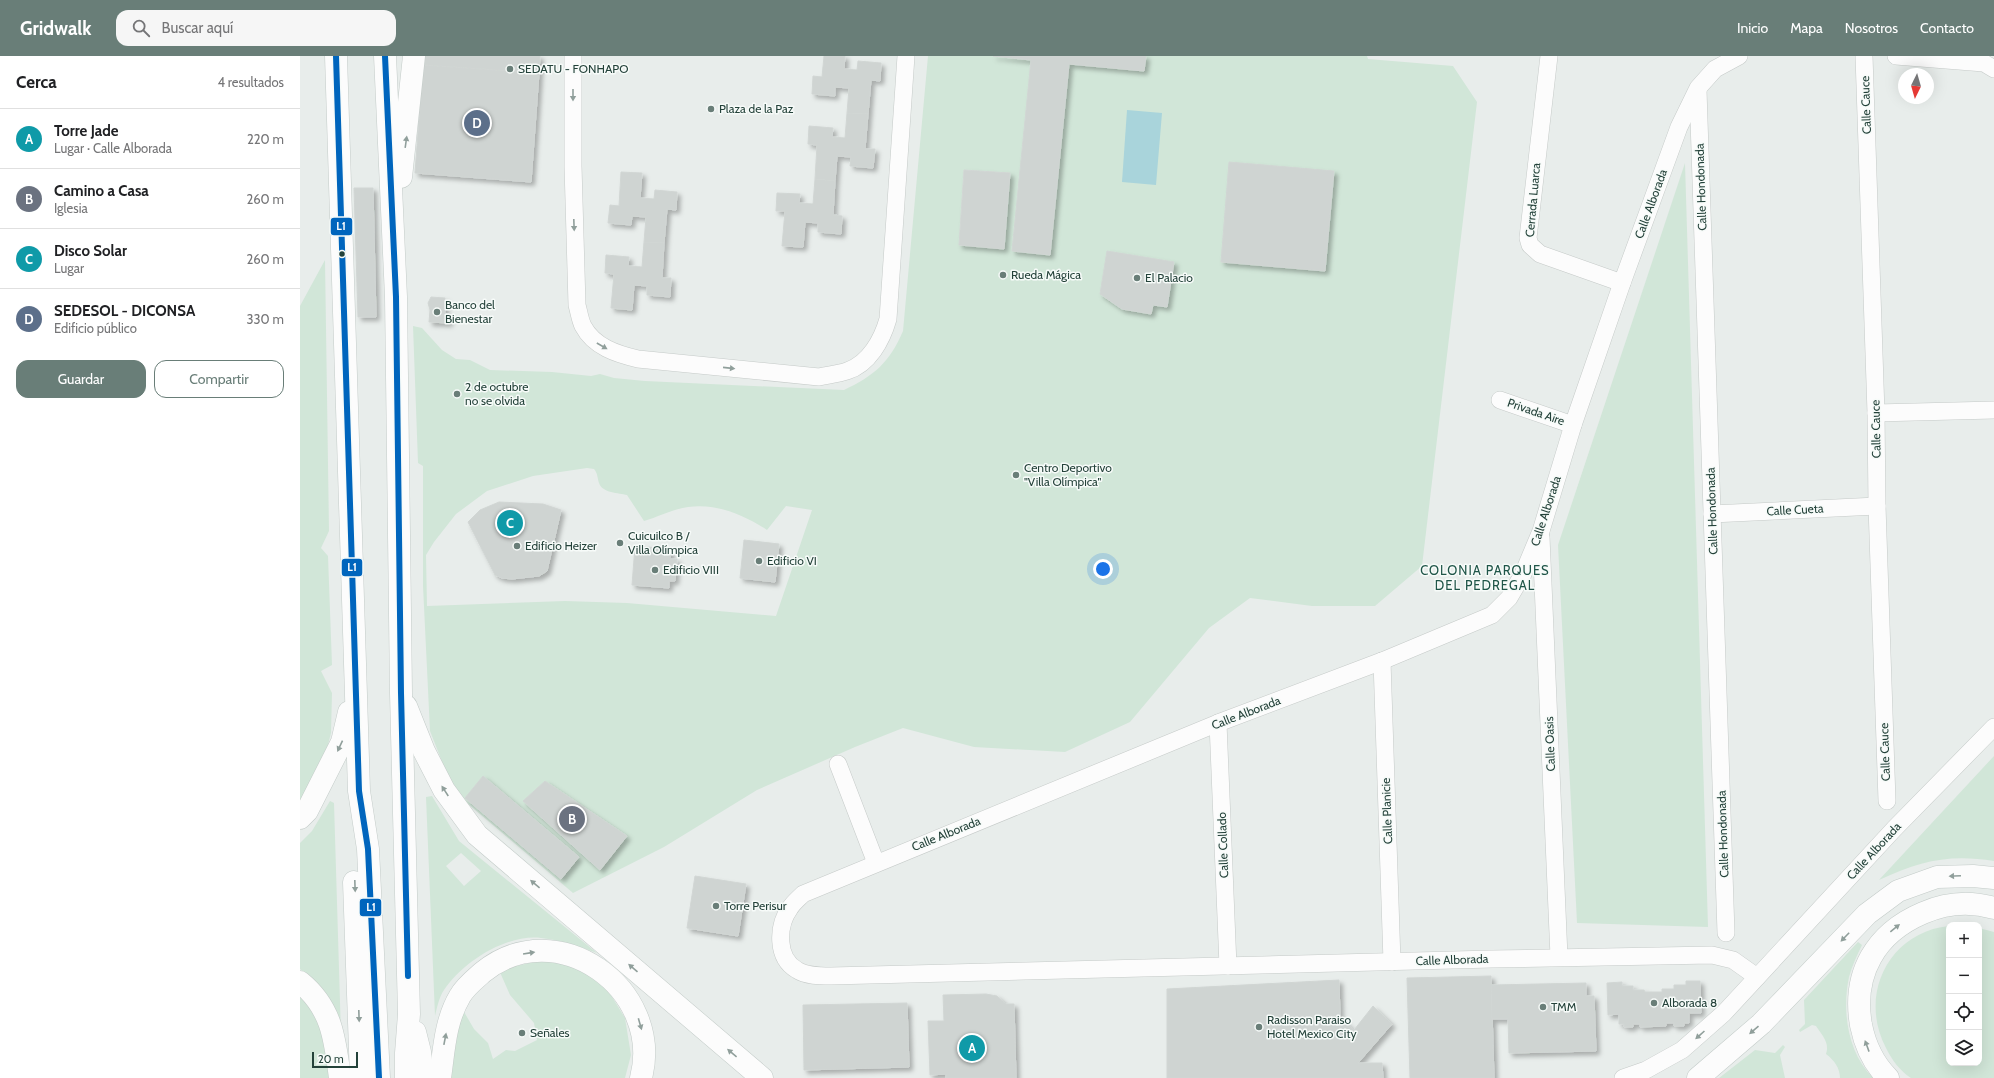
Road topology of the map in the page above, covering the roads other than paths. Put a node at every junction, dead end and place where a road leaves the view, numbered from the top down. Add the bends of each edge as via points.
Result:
1 (336, 56) edge
2 (385, 56) edge
3 (414, 56) edge
4 (573, 56) edge
5 (906, 56) edge
6 (1549, 56) edge
7 (1739, 56) edge
8 (1864, 56) edge
9 (1896, 56) edge
10 (1991, 64) edge
11 (1698, 88) junction
12 (394, 236) junction
13 (1622, 283) junction
14 (1500, 400) dead end
15 (1994, 410) edge
16 (1876, 413) junction
17 (1573, 425) junction
18 (1877, 506) junction
19 (1712, 514) junction
20 (1541, 531) junction
21 (1382, 661) junction
22 (356, 681) junction
23 (401, 693) junction
24 (1218, 723) junction
25 (1994, 727) edge
26 (838, 764) dead end
27 (359, 791) junction
28 (1887, 801) dead end
29 (300, 818) edge
30 (876, 863) junction
31 (1994, 878) edge
32 (1994, 908) edge
33 (1726, 933) dead end
34 (1558, 957) junction
35 (1392, 962) junction
36 (1228, 966) junction
37 (1757, 977) junction
38 (300, 982) edge
39 (410, 1014) junction
40 (340, 1078) edge
41 (361, 1078) edge
42 (380, 1078) edge
43 (406, 1078) edge
44 (423, 1078) edge
45 (440, 1078) edge
46 (641, 1078) edge
47 (762, 1078) edge
48 (1623, 1078) edge
49 (1698, 1078) edge
50 (1888, 1078) edge

1 - 22 main road
2 - 12 main road
12 -> 3 main road via 408,132
4 -> 5 street via 577,305 583,326 595,342 615,353 638,359 819,377 848,371 869,357 884,335 888,319
6 - 13 street, Cerrada Luarca via 1528,238 1530,245 1540,254
7 - 11 street, Calle Alborada via 1715,69
8 - 16 street, Calle Cauce
9 - 10 street
11 - 13 street, Calle Alborada via 1679,127
11 - 19 street, Calle Hondonada
12 - 23 main road
13 - 17 street, Calle Alborada
14 - 17 street, Privada Aire
15 - 16 street
16 - 18 street, Calle Cauce
17 - 20 street, Calle Alborada
18 - 19 street, Calle Cueta
18 - 28 street, Calle Cauce
19 - 33 street, Calle Hondonada
20 - 21 street, Calle Alborada via 1523,574 1509,598 1492,615
20 - 34 street, Calle Oasis
21 - 24 street, Calle Alborada
21 - 35 street, Calle Planicie
22 - 27 main road
22 -> 29 main road via 342,742 307,811
23 - 39 main road
47 -> 23 main road via 477,835 444,790 424,750
24 - 30 street, Calle Alborada
24 - 36 street, Calle Collado
25 - 37 street, Calle Alborada via 1894,829
26 - 30 street
27 -> 41 main road via 353,849
27 - 42 main road via 368,849
30 - 36 street, Calle Alborada via 803,894 789,909 782,929 781,946 786,960 797,970 831,976
31 -> 49 main road via 1938,877 1898,891 1867,914 1761,1024
50 -> 32 main road via 1873,1059 1860,1017 1861,986 1877,947 1884,937 1901,923 1932,909 1962,904
34 - 35 street, Calle Alborada
34 - 37 street, Calle Alborada via 1712,955 1732,960
35 - 36 street, Calle Alborada
37 -> 48 street, Calle Alborada via 1724,1013 1682,1050 1646,1070
38 - 40 main road via 316,997 327,1016 335,1041
39 - 43 main road
39 - 44 main road via 420,1052
45 -> 46 main road via 448,1024 460,995 477,977 500,961 539,951 554,951 579,959 603,971 618,985 634,1009 641,1026 644,1051

